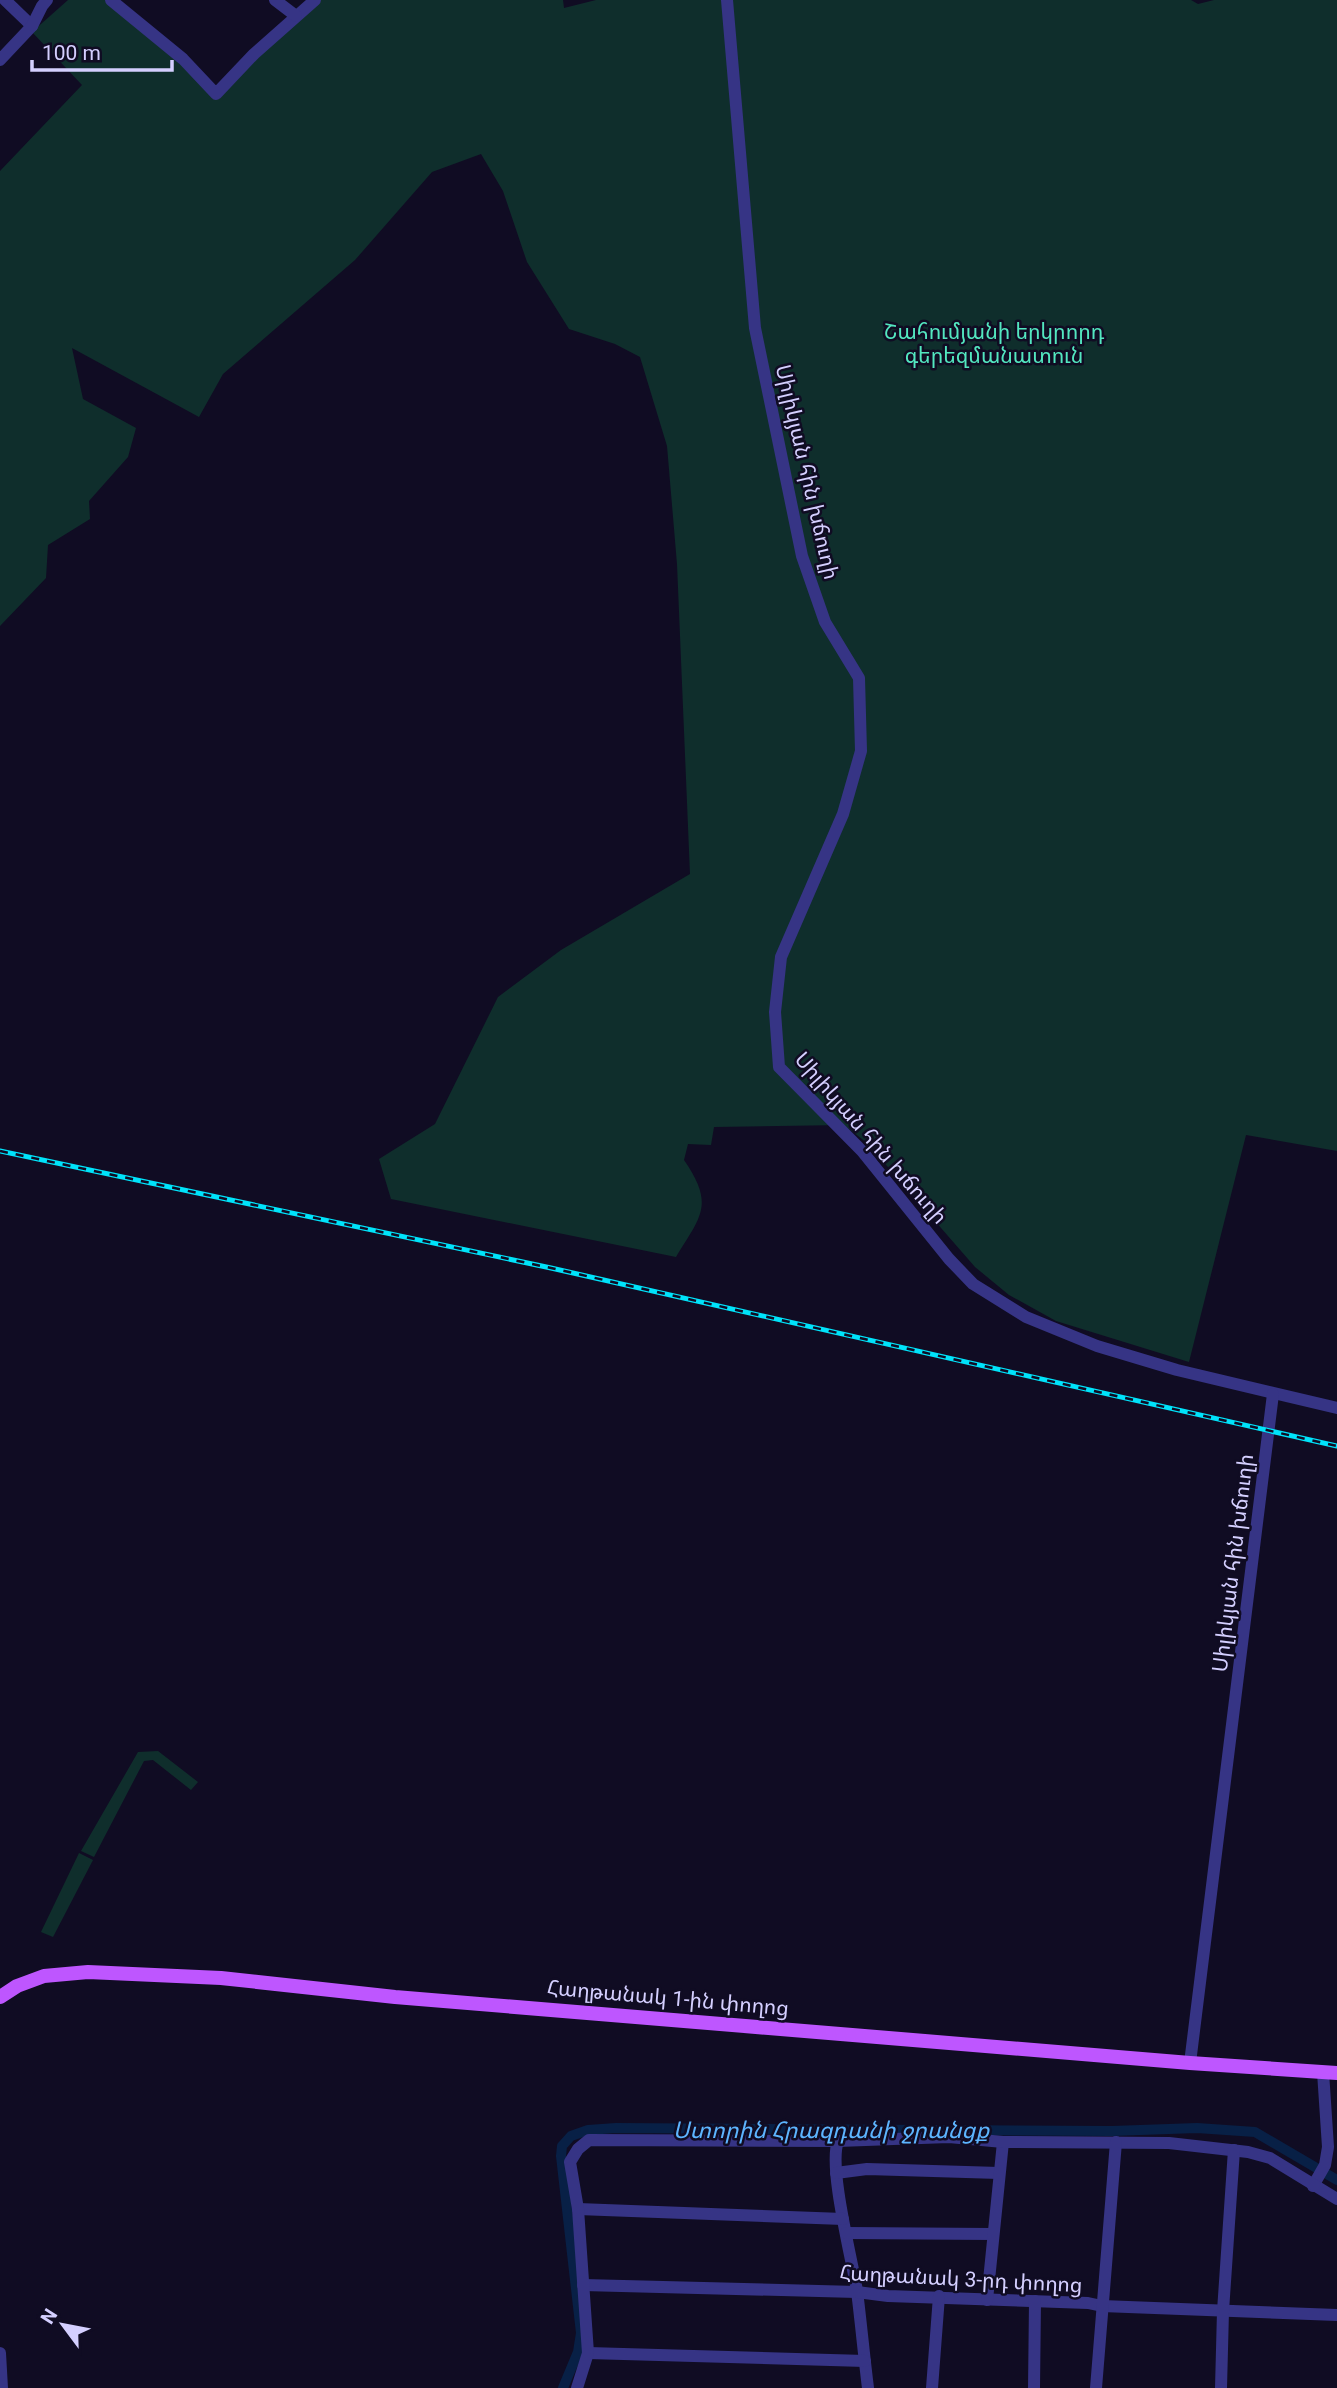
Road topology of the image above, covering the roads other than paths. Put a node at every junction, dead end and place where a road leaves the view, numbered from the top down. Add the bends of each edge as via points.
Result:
1 (5, 0) edge
2 (47, 0) edge
3 (111, 0) edge
4 (275, 0) edge
5 (315, 0) edge
6 (727, 0) edge
7 (296, 16) junction
8 (32, 26) junction
9 (0, 60) edge
10 (1273, 1394) junction
11 (1337, 1408) edge
12 (0, 1997) edge
13 (1190, 2063) junction
14 (1330, 2072) edge
15 (838, 2141) junction
16 (1003, 2142) junction
17 (1116, 2142) junction
18 (1234, 2150) junction
19 (836, 2173) junction
20 (999, 2173) junction
21 (1313, 2186) junction
22 (1337, 2199) edge
23 (578, 2209) junction
24 (843, 2218) junction
25 (846, 2234) junction
26 (993, 2234) junction
27 (583, 2285) junction
28 (857, 2292) junction
29 (939, 2296) junction
30 (987, 2300) junction
31 (1035, 2301) junction
32 (1102, 2306) junction
33 (1223, 2311) junction
34 (1337, 2315) edge
35 (0, 2353) edge
36 (588, 2353) junction
37 (865, 2361) junction
38 (2, 2388) edge
39 (577, 2388) edge
40 (868, 2388) edge
41 (932, 2388) edge
42 (1034, 2388) edge
43 (1096, 2388) edge
44 (1221, 2388) edge

1 - 8 street
2 - 8 street
3 - 7 street via 183,59 216,94
4 - 7 street
5 - 7 street
6 - 10 street, Սիլիկյան հին խճուղի via 755,328 802,556 825,622 859,678 861,751 843,814 781,957 775,1012 779,1067 862,1151 973,1284 1026,1317 1097,1346
8 - 9 street
10 - 11 street
10 - 13 street, Սիլիկյան հին խճուղի
12 - 13 main road, Հաղթանակ 1-ին փողոց via 44,1976 89,1972 221,1978 395,1997
13 - 14 main road, Հաղթանակ 1-ին փողոց
14 - 21 street via 1328,2147 1325,2165
15 - 16 street via 948,2137
15 - 19 street
15 - 23 street via 589,2140 570,2162
16 - 17 street
16 - 20 street
17 - 18 street
17 - 32 street
18 - 21 street via 1270,2158
18 - 33 street
19 - 20 street via 867,2169
19 - 24 street
20 - 26 street
21 - 22 street
23 - 24 street
23 - 27 street
24 - 25 street
25 - 26 street
25 - 28 street
26 - 30 street
27 - 28 street, Հաղթանակ 3-րդ փողոց
27 - 36 street
28 - 29 street, Հաղթանակ 3-րդ փողոց
28 - 37 street
29 - 30 street, Հաղթանակ 3-րդ փողոց
29 - 41 street
30 - 31 street, Հաղթանակ 3-րդ փողոց
31 - 32 street, Հաղթանակ 3-րդ փողոց
31 - 42 street
32 - 33 street, Հաղթանակ 3-րդ փողոց
32 - 43 street
33 - 34 street, Հաղթանակ 3-րդ փողոց
33 - 44 street
35 - 38 street
36 - 37 street
36 - 39 street
37 - 40 street

